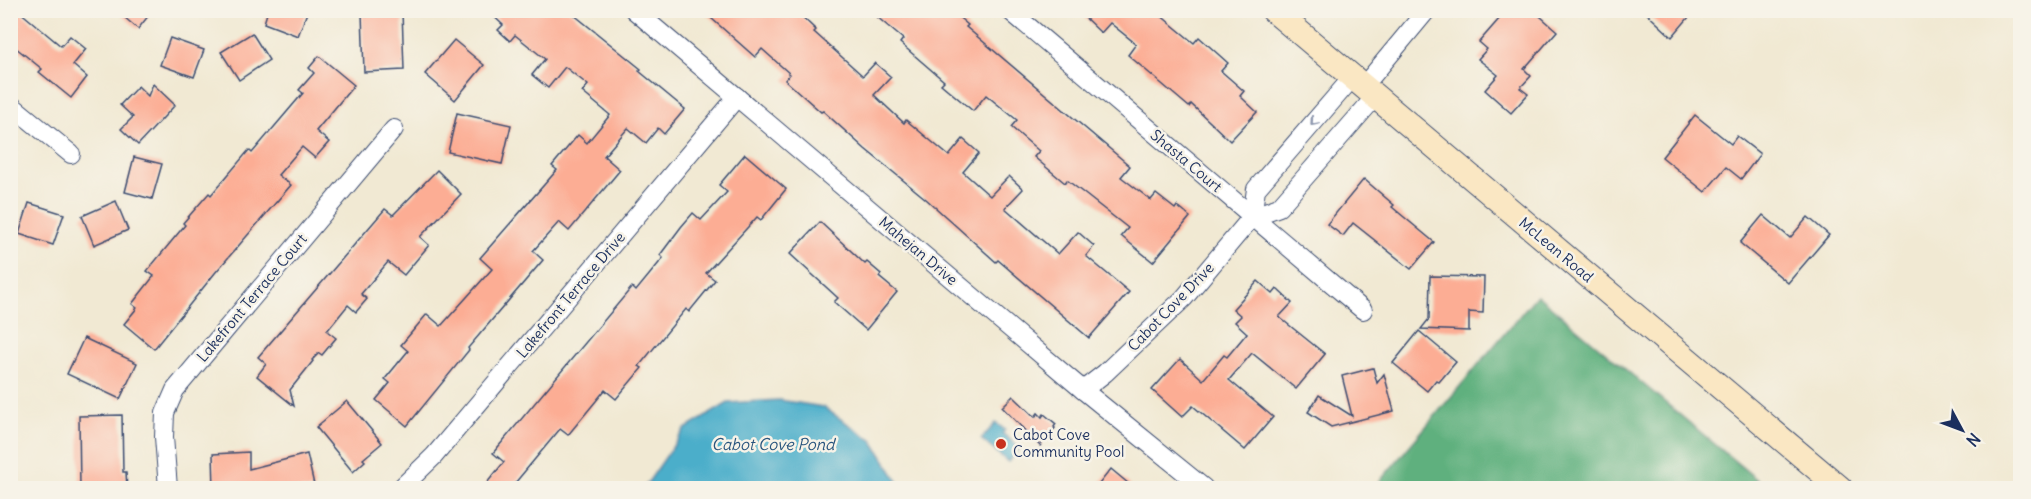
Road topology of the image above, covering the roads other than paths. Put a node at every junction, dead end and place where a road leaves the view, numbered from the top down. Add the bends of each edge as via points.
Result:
1 (634, 10) edge
2 (1009, 10) edge
3 (1273, 10) edge
4 (1427, 10) edge
5 (1364, 87) junction
6 (736, 97) junction
7 (10, 104) edge
8 (394, 129) dead end
9 (71, 154) dead end
10 (1251, 217) junction
11 (1363, 310) dead end
12 (1083, 390) junction
13 (168, 489) edge
14 (401, 489) edge
15 (1204, 489) edge
16 (1840, 489) edge

1 - 6 street, Mahejan Drive
2 - 10 street, Shasta Court
3 - 5 street, McLean Road
4 - 5 street
5 - 10 street via 1279,207
5 -> 10 street, Cabot Cove Drive via 1256,189
5 - 16 street, McLean Road
6 - 12 street, Mahejan Drive
6 - 14 street, Lakefront Terrace Drive via 434,456
7 - 9 street
8 - 13 street, Lakefront Terrace Court via 176,390 165,413
10 - 11 street, Shasta Court
10 - 12 street, Cabot Cove Drive via 1184,298
12 - 15 street, Mahejan Drive

